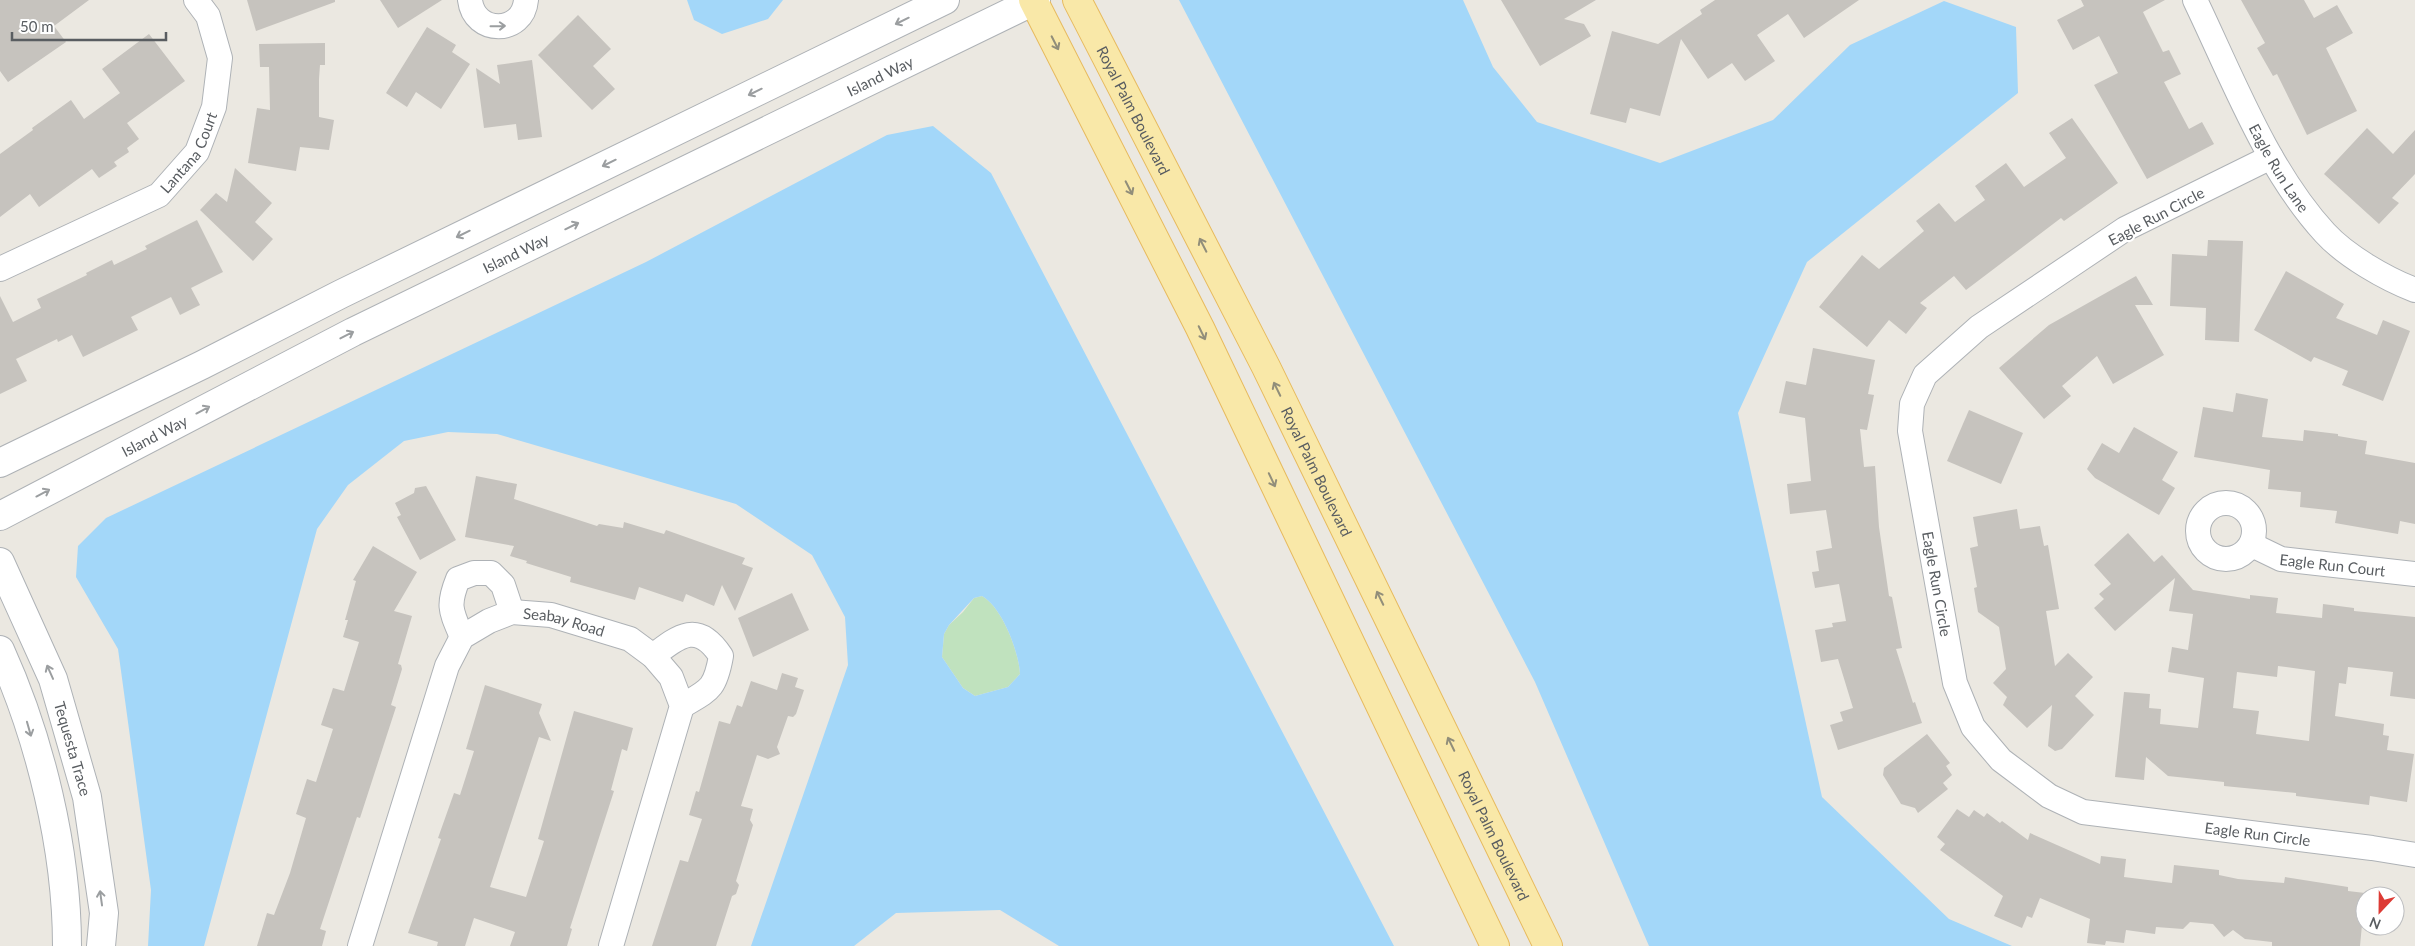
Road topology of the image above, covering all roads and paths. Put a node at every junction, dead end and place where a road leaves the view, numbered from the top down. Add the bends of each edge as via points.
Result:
1 (196, 0) edge
2 (470, 0) edge
3 (526, 0) edge
4 (946, 0) edge
5 (1077, 0) edge
6 (2196, 0) edge
7 (1035, 1) edge
8 (2271, 157) junction
9 (0, 269) edge
10 (2415, 290) edge
11 (0, 463) edge
12 (0, 516) edge
13 (2252, 545) dead end
14 (0, 562) edge
15 (2415, 574) edge
16 (512, 612) junction
17 (462, 637) junction
18 (0, 650) edge
19 (653, 656) junction
20 (682, 706) junction
21 (2415, 855) edge
22 (67, 946) edge
23 (101, 946) edge
24 (360, 946) edge
25 (612, 946) edge
26 (1495, 946) edge
27 (1548, 946) edge

1 - 9 street, Lantana Court via 208,16 220,58 214,107 197,152 159,194
2 -> 3 street via 480,21 501,28 520,17
4 -> 11 street
27 -> 5 main road, Royal Palm Boulevard via 1266,367
6 - 8 street, Eagle Run Lane
12 -> 7 street, Island Way via 353,332
7 -> 26 main road via 1200,328
8 - 10 street, Eagle Run Lane via 2295,196 2326,234 2365,265
8 - 21 street, Eagle Run Circle via 2126,230 1979,327 1925,376 1912,404 1910,431 1955,683 1973,726 2002,760 2049,796 2083,812
13 - 15 street, Eagle Run Court via 2281,559
23 -> 14 street, Tequesta Trace via 104,913 87,797 53,679
16 - 17 street, Seabay Road
16 - 17 street via 503,585 491,573 474,573 458,579 450,610
16 - 19 street, Seabay Road via 551,614 630,638
17 - 24 street via 447,666
18 -> 22 street via 19,692 51,804 67,915
19 - 20 street, Seabay Road via 671,677
19 - 20 street via 676,637 696,634 712,643 721,656 717,678 709,690
20 - 25 street

